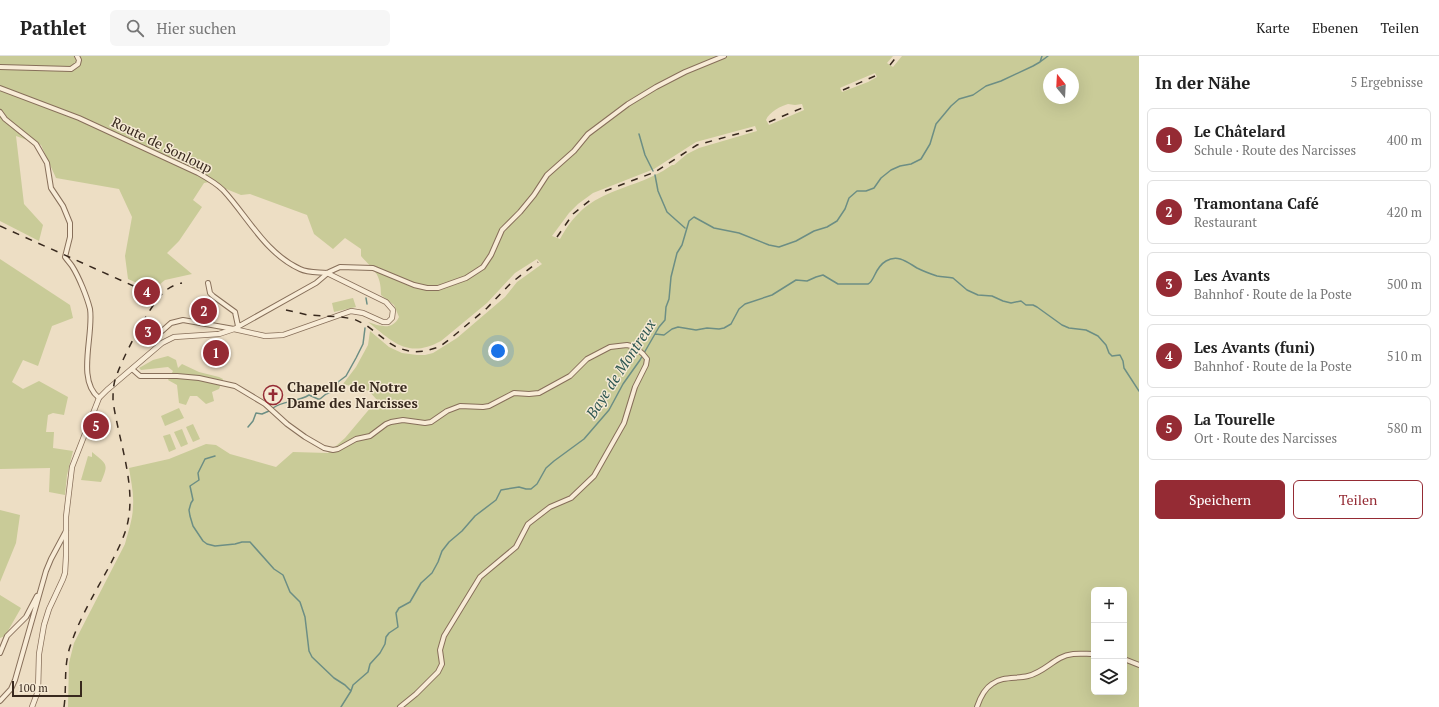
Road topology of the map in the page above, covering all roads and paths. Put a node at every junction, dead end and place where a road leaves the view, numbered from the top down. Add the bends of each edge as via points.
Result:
1 (77, 56) edge
2 (724, 56) edge
3 (0, 66) edge
4 (0, 88) edge
5 (0, 112) edge
6 (327, 274) junction
7 (208, 283) dead end
8 (236, 328) junction
9 (162, 332) dead end
10 (132, 369) junction
11 (99, 398) junction
12 (66, 530) junction
13 (39, 593) junction
14 (0, 653) edge
15 (1091, 654) edge
16 (1127, 660) edge
17 (1139, 665) edge
18 (0, 701) edge
19 (32, 707) edge
20 (400, 707) edge
21 (976, 707) edge

1 - 3 street via 78,64 70,69
2 - 6 street via 656,87 588,134 574,151 547,175 534,195 502,230 483,267 466,278 432,289 414,285 373,268 338,267
4 - 6 street, Route de Sonloup via 79,118 214,182 262,240 277,254 299,269
5 - 11 street via 38,148 48,165 51,188 64,206 69,220 71,234 65,257 75,271 89,306 91,321 87,369 94,392
6 - 8 street via 316,283
6 - 8 street, Route de Sonloup via 386,302 393,311 391,319 381,322 364,313 351,311 277,336 265,336
7 - 8 street via 212,296 235,312
8 - 9 street via 183,320 171,323
8 - 10 street via 219,334 168,339
10 - 11 street
10 - 20 street via 140,376 198,378 235,386 265,404 305,437 333,450 356,439 370,436 391,422 431,422 460,406 489,406 514,393 539,392 570,376 587,359 603,350 627,345 644,354 647,359 646,365 635,387 624,423 594,476 571,498 550,507 528,524 516,547 480,577 444,636 440,650 442,664 438,672
11 - 12 street via 72,467
12 - 13 street via 51,559
12 - 19 street via 65,573 44,625 39,654 38,691
13 - 14 street via 26,617 7,636
13 - 18 street via 15,680
15 - 21 street via 1079,653 1061,657 1033,674 993,682 986,688
16 - 17 street

